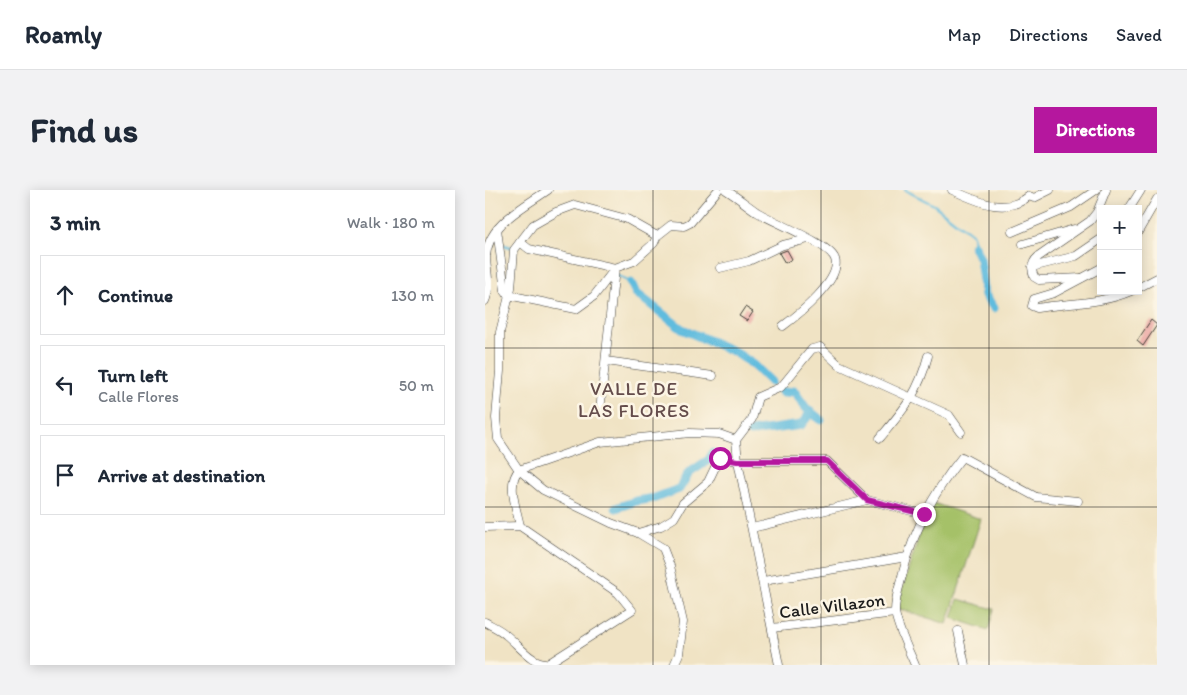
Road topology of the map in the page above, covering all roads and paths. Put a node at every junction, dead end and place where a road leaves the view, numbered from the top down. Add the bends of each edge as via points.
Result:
1 (549, 190) edge
2 (718, 190) edge
3 (726, 190) edge
4 (951, 190) edge
5 (1050, 190) edge
6 (1096, 190) edge
7 (1106, 190) edge
8 (1141, 190) edge
9 (1029, 193) edge
10 (1157, 199) edge
11 (1132, 205) edge
12 (1142, 225) edge
13 (1081, 227) junction
14 (497, 229) junction
15 (1012, 232) dead end
16 (657, 236) junction
17 (808, 239) junction
18 (520, 242) junction
19 (1097, 242) edge
20 (1023, 244) dead end
21 (1032, 267) junction
22 (615, 268) junction
23 (720, 268) dead end
24 (1097, 270) edge
25 (1083, 278) junction
26 (1157, 278) edge
27 (1142, 286) edge
28 (1122, 295) edge
29 (508, 296) junction
30 (485, 301) edge
31 (783, 326) dead end
32 (928, 356) dead end
33 (606, 361) junction
34 (713, 376) dead end
35 (912, 400) junction
36 (600, 410) dead end
37 (961, 432) dead end
38 (880, 438) dead end
39 (736, 440) junction
40 (738, 461) junction
41 (519, 470) junction
42 (867, 500) junction
43 (1078, 501) dead end
44 (924, 514) junction
45 (520, 526) junction
46 (485, 527) edge
47 (752, 528) junction
48 (638, 533) junction
49 (907, 557) junction
50 (763, 580) junction
51 (895, 613) junction
52 (485, 622) edge
53 (772, 628) junction
54 (958, 632) dead end
55 (674, 665) edge
56 (779, 665) edge
57 (915, 665) edge
58 (965, 665) edge

1 - 14 street
2 - 16 street via 689,223 671,225
3 - 17 street via 759,213
4 - 9 street via 1005,207 1014,206
5 - 9 street via 1034,198
6 - 15 street via 1071,207
7 - 13 street via 1097,212
8 - 11 street
10 - 12 street
13 - 20 street
13 - 21 street via 1038,257
14 - 29 street
14 - 30 street via 487,245 489,288
16 - 18 street via 627,219 575,205 541,219
16 - 22 street via 654,244 634,261
17 - 23 street
17 - 31 street via 829,252 836,262 822,292
18 - 22 street via 529,249
18 - 29 street via 513,256
19 - 21 street via 1076,256
21 - 25 street via 1033,277 1039,280
22 - 29 street via 594,296 576,309
22 - 33 street
24 - 25 street
25 - 28 street via 1034,299 1031,306 1088,303
26 - 27 street
29 - 41 street via 500,332 496,418 498,439
32 - 35 street
33 - 34 street
33 - 36 street
35 - 37 street via 949,415
35 - 38 street
35 - 39 street via 839,366 817,347 781,386 758,398 752,419
39 - 40 street
39 - 41 street via 719,434 691,433 600,442
40 - 42 street via 827,461
40 - 47 street
40 - 48 street via 720,458 708,482 683,503 674,518
41 - 45 street via 513,478 513,488
41 - 48 street via 555,498
42 - 44 street
42 - 47 street
43 - 44 street via 1036,497 961,456 940,484
44 - 49 street
45 - 46 street
45 - 52 street via 618,593 632,610 549,663 542,664 505,633
47 - 50 street
48 - 55 street via 663,548 670,566 683,622 679,654
49 - 50 street
49 - 51 street
50 - 53 street
51 - 53 street, Calle Villazon
51 - 57 street
53 - 56 street
54 - 58 street

